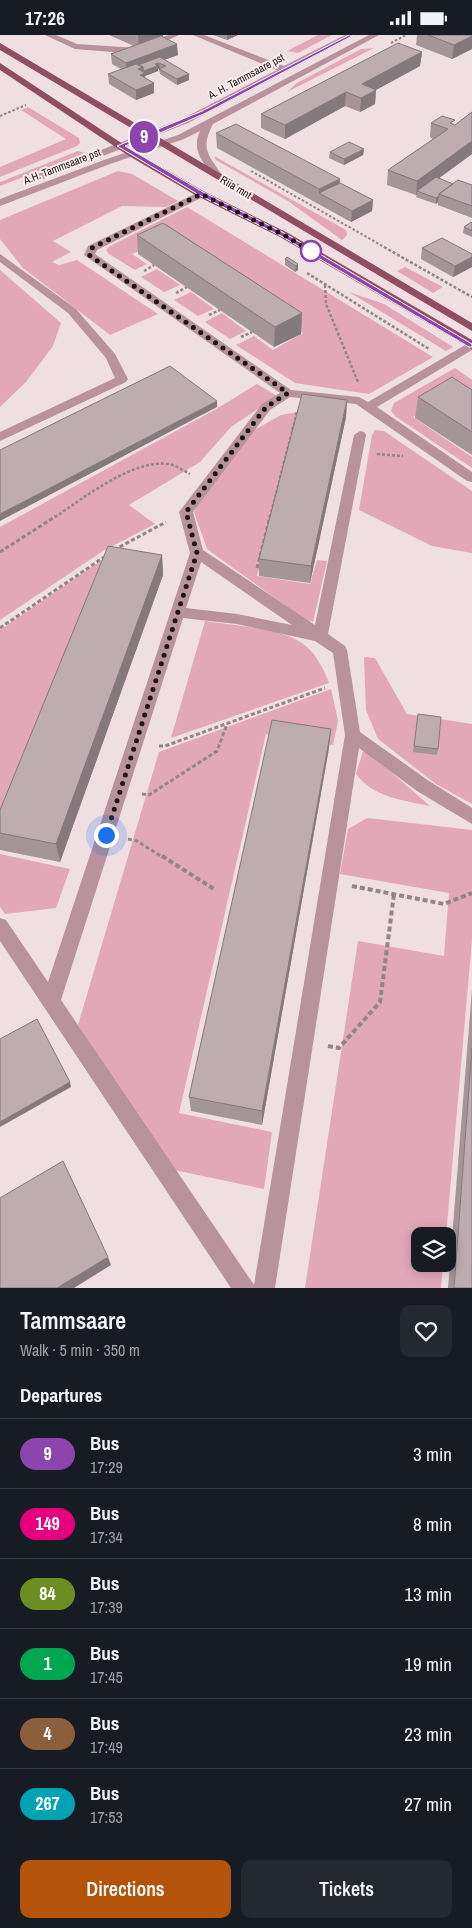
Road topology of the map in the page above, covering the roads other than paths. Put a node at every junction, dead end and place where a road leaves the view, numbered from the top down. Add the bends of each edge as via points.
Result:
1 (49, 35) edge
2 (175, 35) edge
3 (197, 35) edge
4 (352, 35) edge
5 (375, 35) edge
6 (0, 45) edge
7 (0, 66) edge
8 (285, 70) junction
9 (208, 124) junction
10 (151, 135) junction
11 (162, 143) junction
12 (120, 146) junction
13 (132, 154) junction
14 (218, 176) junction
15 (201, 194) junction
16 (0, 201) edge
17 (0, 257) edge
18 (472, 328) edge
19 (472, 345) edge
20 (295, 394) junction
21 (368, 407) junction
22 (360, 435) dead end
23 (0, 437) edge
24 (472, 478) edge
25 (197, 553) junction
26 (178, 612) junction
27 (320, 636) junction
28 (353, 735) junction
29 (472, 817) edge
30 (0, 925) edge
31 (51, 1002) junction
32 (244, 1288) edge
33 (264, 1288) edge

1 - 2 street via 75,46 138,51
3 - 8 street
4 - 8 street, A. H. Tammsaare pst
5 - 9 street, A. H. Tammsaare pst
6 - 10 main road, Riia mnt
7 - 12 main road, Riia mnt
8 - 10 street, A. H. Tammsaare pst
9 - 11 street, A. H. Tammsaare pst
9 - 14 street via 199,145
10 - 11 main road, Riia mnt
10 - 12 street, A.H. Tammsaare pst
11 - 13 street, A.H. Tammsaare pst
11 - 14 main road, Riia mnt
12 - 13 main road, Riia mnt
12 - 16 street, A.H. Tammsaare pst
13 - 15 main road, Riia mnt
13 - 16 street, A.H. Tammsaare pst
14 - 18 main road, Riia mnt
15 - 19 main road, Riia mnt via 284,235
15 - 20 street via 92,248 89,255
17 - 23 street via 72,311 111,357 122,379
19 - 21 street
20 - 21 street via 358,401
20 - 25 street via 266,407 186,512
21 - 24 street
22 - 27 street
25 - 26 street
25 - 27 street
26 - 27 street via 237,619
26 - 31 street
27 - 28 street via 340,650
28 - 29 street
28 - 33 street
30 - 31 street
31 - 32 street

